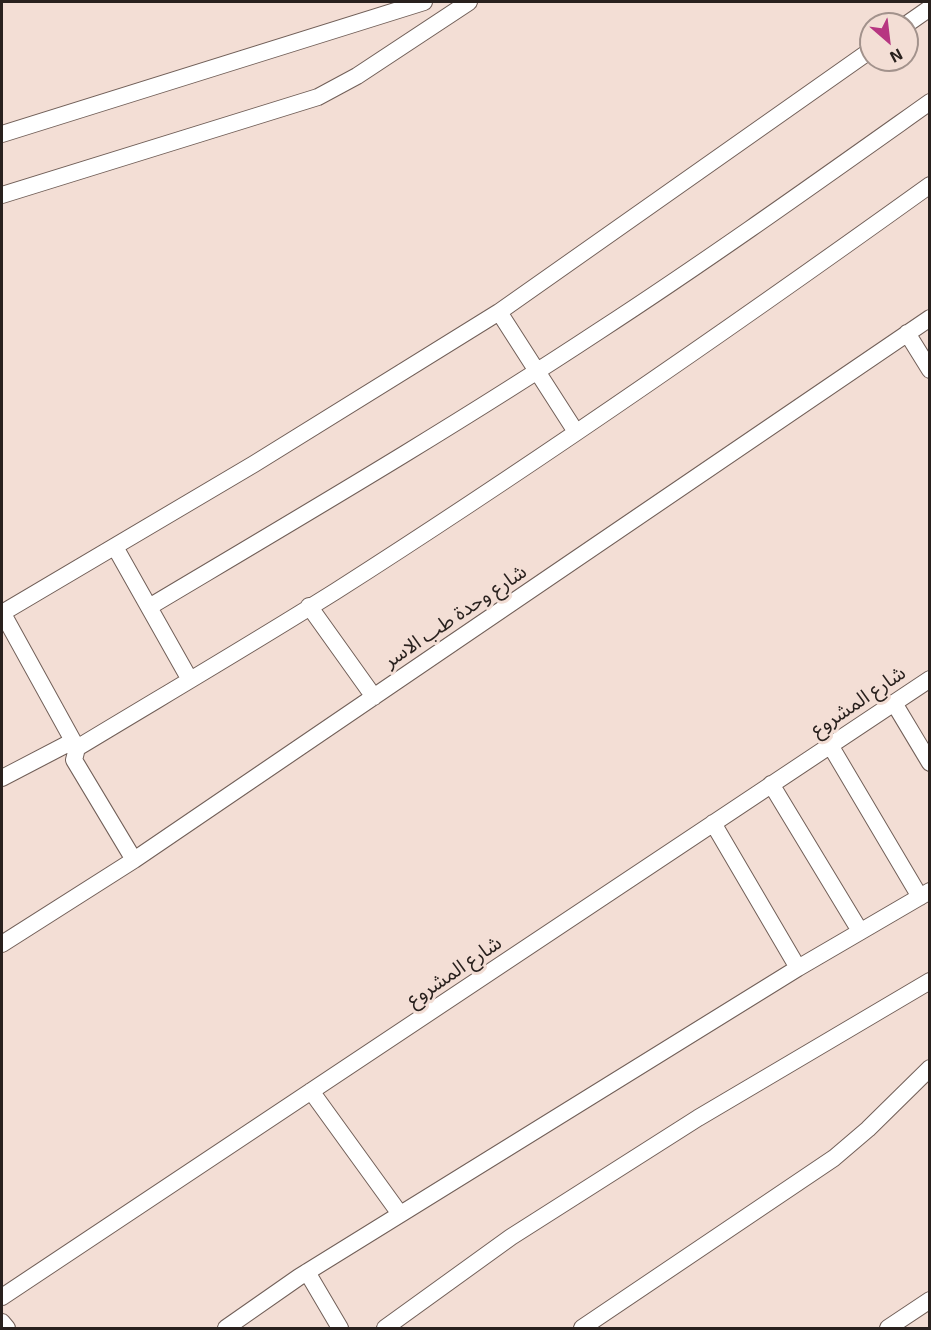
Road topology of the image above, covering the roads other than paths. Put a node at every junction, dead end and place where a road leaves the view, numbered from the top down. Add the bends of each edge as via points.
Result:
1 (424, 2) edge
2 (431, 2) edge
3 (470, 2) edge
4 (437, 23) junction
5 (859, 58) edge
6 (930, 102) edge
7 (2, 134) edge
8 (930, 185) edge
9 (2, 195) edge
10 (499, 312) junction
11 (930, 318) edge
12 (907, 333) junction
13 (537, 370) junction
14 (930, 370) edge
15 (576, 432) junction
16 (114, 547) junction
17 (309, 606) junction
18 (148, 607) junction
19 (2, 613) edge
20 (930, 679) edge
21 (190, 680) junction
22 (374, 697) junction
23 (894, 703) junction
24 (75, 744) junction
25 (830, 745) junction
26 (930, 763) edge
27 (2, 778) edge
28 (771, 784) junction
29 (713, 823) junction
30 (134, 860) junction
31 (925, 894) edge
32 (860, 931) junction
33 (2, 944) edge
34 (798, 968) junction
35 (930, 981) edge
36 (930, 1068) edge
37 (310, 1091) junction
38 (400, 1214) junction
39 (307, 1272) junction
40 (2, 1297) edge
41 (930, 1300) edge
42 (2, 1322) edge
43 (7, 1329) edge
44 (226, 1329) edge
45 (340, 1329) edge
46 (385, 1329) edge
47 (582, 1329) edge
48 (888, 1329) edge

1 - 7 street
2 - 4 street
3 - 4 street
4 - 9 street via 318,97
5 - 10 street
6 - 13 street via 707,259
8 - 15 street
10 - 13 street
10 - 16 street
11 - 12 street, شارع وحدة طب الاسر
12 - 14 street
12 - 22 street, شارع وحدة طب الاسر
13 - 15 street
13 - 18 street
15 - 17 street
16 - 18 street
16 - 19 street
17 - 21 street
17 - 22 street
18 - 21 street
19 - 24 street
20 - 23 street, شارع المشروع
21 - 24 street
22 - 30 street, شارع وحدة طب الاسر
23 - 25 street, شارع المشروع
23 - 26 street
24 - 27 street
24 - 30 street via 74,760
25 - 28 street, شارع المشروع
25 - 31 street
28 - 29 street, شارع المشروع
28 - 32 street
29 - 34 street
29 - 37 street, شارع المشروع
30 - 33 street, شارع وحدة طب الاسر
31 - 32 street
32 - 34 street
34 - 38 street
35 - 46 street via 668,1137 511,1237
36 - 47 street via 834,1158
37 - 38 street
37 - 40 street, شارع المشروع
38 - 39 street
39 - 44 street
39 - 45 street
41 - 48 street
42 - 43 street

